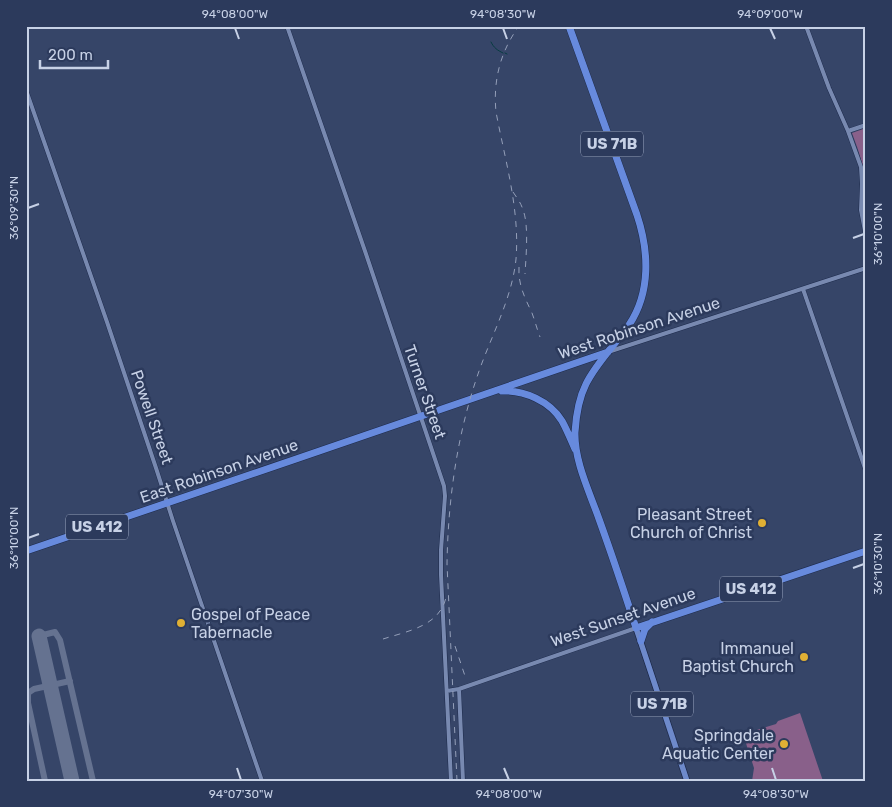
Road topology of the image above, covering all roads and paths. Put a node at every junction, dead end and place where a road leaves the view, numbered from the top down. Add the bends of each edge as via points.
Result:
1 (287, 26) edge
2 (569, 26) edge
3 (806, 26) edge
4 (26, 90) edge
5 (866, 125) edge
6 (848, 131) junction
7 (866, 236) edge
8 (866, 268) edge
9 (803, 289) junction
10 (608, 352) junction
11 (578, 362) junction
12 (592, 374) junction
13 (515, 384) junction
14 (518, 392) junction
15 (489, 393) junction
16 (420, 417) junction
17 (567, 431) junction
18 (575, 433) junction
19 (578, 457) junction
20 (866, 471) edge
21 (167, 503) junction
22 (26, 551) edge
23 (866, 551) edge
24 (652, 622) junction
25 (636, 628) junction
26 (641, 641) junction
27 (459, 689) junction
28 (447, 691) junction
29 (262, 781) edge
30 (451, 781) edge
31 (463, 781) edge
32 (687, 781) edge

1 - 16 street, Turner Street
2 - 10 highway, US 71B via 645,245 646,273 637,310
3 - 6 street
4 - 21 street, Powell Street
5 - 6 street
6 - 7 street via 862,174 861,210
8 - 9 street, West Robinson Avenue
9 - 10 street, West Robinson Avenue
9 - 20 street
10 - 11 highway, West Robinson Avenue
10 - 12 highway, US 71B
11 - 12 highway via 588,364
11 - 13 highway, West Robinson Avenue
12 - 18 highway, US 71B via 578,407
13 - 14 highway
13 - 15 highway, West Robinson Avenue / US 412
14 - 15 highway, US 412
14 - 17 highway, US 412 via 547,405 558,415
15 - 16 highway, West Robinson Avenue / US 412
16 - 21 highway, East Robinson Avenue / US 412
16 - 28 street, Turner Street via 445,491 441,550
17 - 18 highway
17 - 19 highway, US 412
18 - 19 highway, US 71B
19 - 25 highway, US 71B
21 - 22 highway, East Robinson Avenue / US 412
21 - 29 street, Powell Street
23 - 24 highway, West Sunset Avenue / US 412
24 - 25 highway, West Sunset Avenue / US 412
24 - 26 highway via 645,629
25 - 26 main road, US 71B
25 - 27 street, West Sunset Avenue
26 - 32 main road, US 71B
27 - 28 street, West Sunset Avenue
27 - 31 street
28 - 30 street, Turner Street

